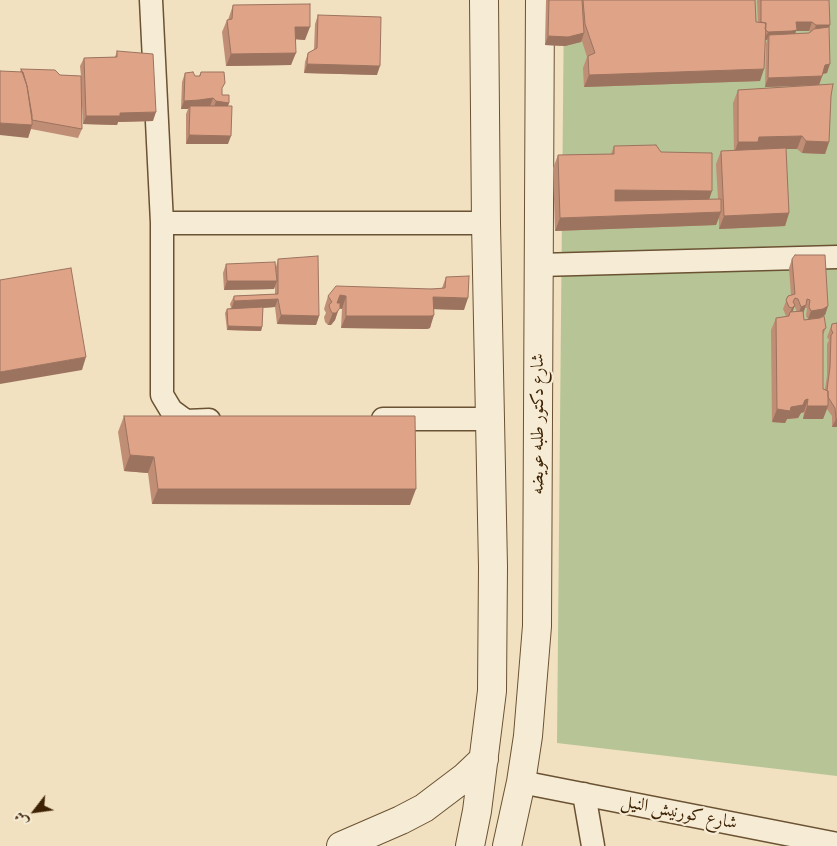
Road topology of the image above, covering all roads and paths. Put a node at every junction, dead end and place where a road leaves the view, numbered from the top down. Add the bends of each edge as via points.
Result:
1 (151, 0) edge
2 (484, 0) edge
3 (540, 0) edge
4 (162, 223) junction
5 (486, 223) junction
6 (837, 257) edge
7 (539, 265) junction
8 (362, 419) edge
9 (490, 419) junction
10 (226, 420) edge
11 (484, 759) junction
12 (521, 782) junction
13 (584, 794) junction
14 (837, 844) edge
15 (341, 846) edge
16 (470, 846) edge
17 (507, 846) edge
18 (593, 846) edge

1 - 4 street
2 - 5 street
3 - 7 street, شارع دكتور طلبه عويضه
4 - 5 street
4 - 10 street via 162,395 171,410 186,420
5 - 9 street
6 - 7 street
7 - 12 street, شارع دكتور طلبه عويضه via 537,626
8 - 9 street
9 - 11 street via 492,691
11 - 15 street via 465,778 424,808
11 - 16 street
12 - 13 street, شارع كورنيش النيل
12 - 17 street, شارع دكتور طلبه عويضه
13 - 14 street, شارع كورنيش النيل
13 - 18 street

